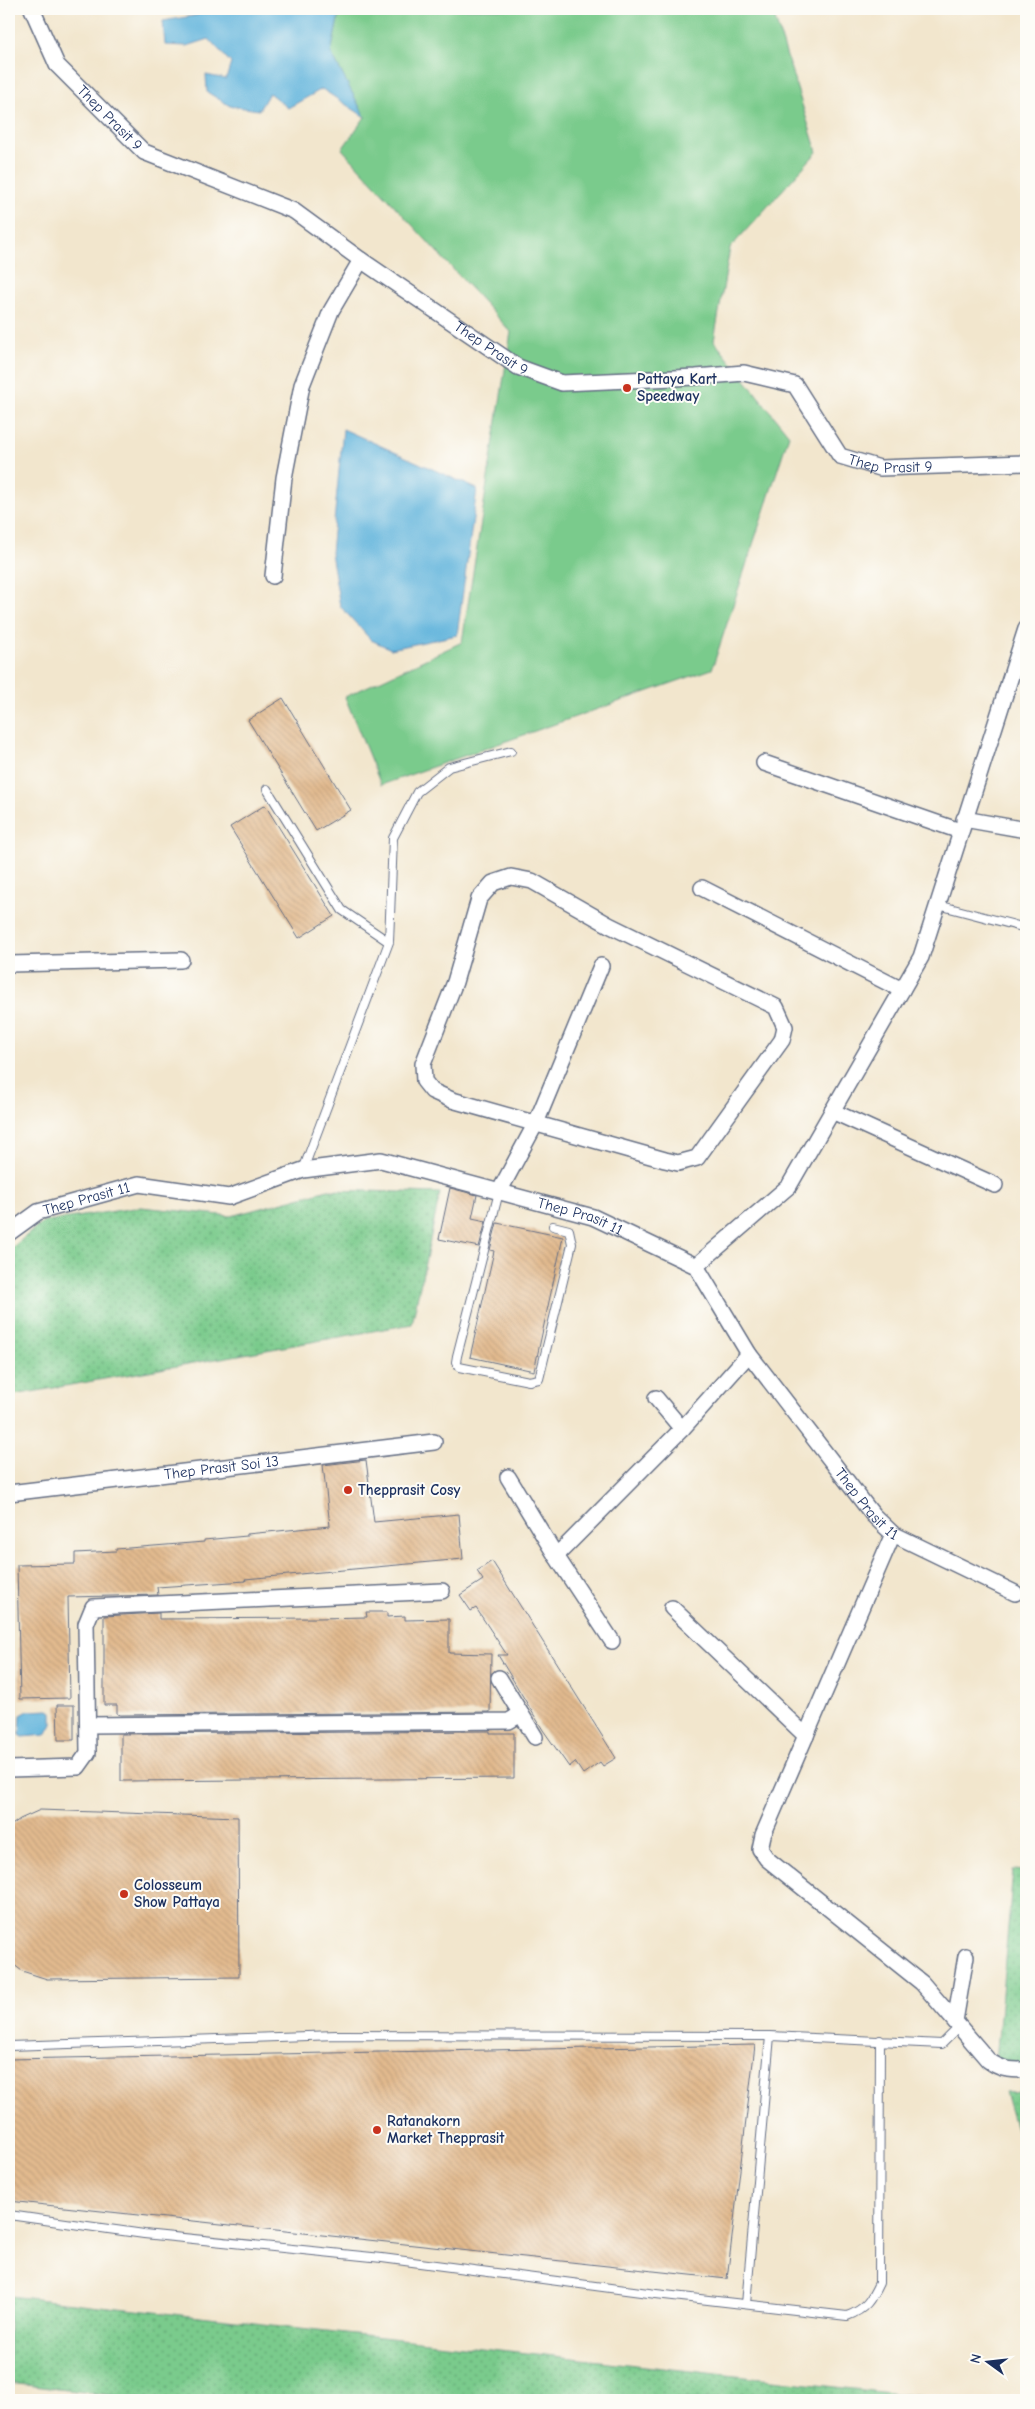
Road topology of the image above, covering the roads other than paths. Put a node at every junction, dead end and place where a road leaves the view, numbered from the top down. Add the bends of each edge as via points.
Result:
1 (32, 9) edge
2 (361, 260) junction
3 (1026, 463) edge
4 (273, 576) dead end
5 (1026, 629) edge
6 (511, 751) dead end
7 (764, 762) dead end
8 (267, 788) dead end
9 (962, 825) junction
10 (1026, 830) edge
11 (702, 888) dead end
12 (938, 905) junction
13 (1026, 928) edge
14 (389, 942) junction
15 (181, 960) dead end
16 (9, 964) edge
17 (601, 966) dead end
18 (902, 990) junction
19 (832, 1111) junction
20 (536, 1123) junction
21 (303, 1170) junction
22 (995, 1186) dead end
23 (499, 1192) junction
24 (553, 1226) dead end
25 (9, 1232) edge
26 (696, 1266) junction
27 (749, 1354) junction
28 (656, 1398) dead end
29 (682, 1429) junction
30 (434, 1442) dead end
31 (508, 1477) dead end
32 (9, 1493) edge
33 (893, 1534) junction
34 (556, 1556) junction
35 (442, 1591) dead end
36 (1015, 1593) dead end
37 (672, 1608) dead end
38 (612, 1641) dead end
39 (499, 1678) dead end
40 (521, 1714) junction
41 (88, 1725) junction
42 (806, 1736) junction
43 (535, 1737) dead end
44 (9, 1769) edge
45 (966, 1956) dead end
46 (957, 2023) junction
47 (770, 2036) junction
48 (880, 2040) junction
49 (9, 2046) edge
50 (1026, 2070) edge
51 (9, 2215) edge
52 (746, 2304) junction

1 - 2 street, Thep Prasit 9 via 57,66 144,152 294,211
2 - 3 street, Thep Prasit 9 via 518,367 562,383 744,373 795,385 840,456 880,468
2 - 4 street via 331,311 302,385 284,478
5 - 9 street
6 - 14 lane via 450,767 417,792 393,838
7 - 9 street
8 - 14 lane via 342,910
9 - 10 street
9 - 12 street
11 - 18 street
12 - 13 lane
12 - 18 street via 921,957
14 - 21 lane
15 - 16 street
17 - 20 street
18 - 19 street
19 - 22 street
19 - 26 street via 789,1186
20 - 20 street via 678,1163 697,1158 782,1040 785,1027 782,1017 776,1007 532,882 511,877 493,882 480,899 454,982 423,1064 424,1081 432,1091 452,1100
20 - 23 street
21 - 23 street, Thep Prasit 11 via 381,1160
21 - 25 street, Thep Prasit 11 via 229,1197 139,1184 38,1212
23 - 24 lane via 457,1356 459,1367 529,1381 539,1379 572,1244 569,1230
23 - 26 street, Thep Prasit 11 via 593,1217
26 - 27 street, Thep Prasit 11
27 - 29 street
27 - 33 street, Thep Prasit 11 via 873,1515
28 - 29 street
29 - 34 street
30 - 32 street, Thep Prasit Soi 13
31 - 34 street
33 - 36 street, Thep Prasit 11
33 - 42 street
34 - 38 street
35 - 41 street via 93,1607 86,1624
37 - 42 street
39 - 40 street
40 - 41 street via 509,1721
40 - 43 street
41 - 44 street via 88,1753 78,1767
42 - 46 street via 762,1835 760,1849 767,1859 922,1983
45 - 46 street
46 - 48 lane via 942,2044
46 - 50 street via 998,2068
47 - 48 lane
47 - 49 lane via 337,2035
47 - 52 lane
48 - 52 lane via 879,2282 872,2300 862,2310 847,2316
51 - 52 lane via 144,2234 382,2258

